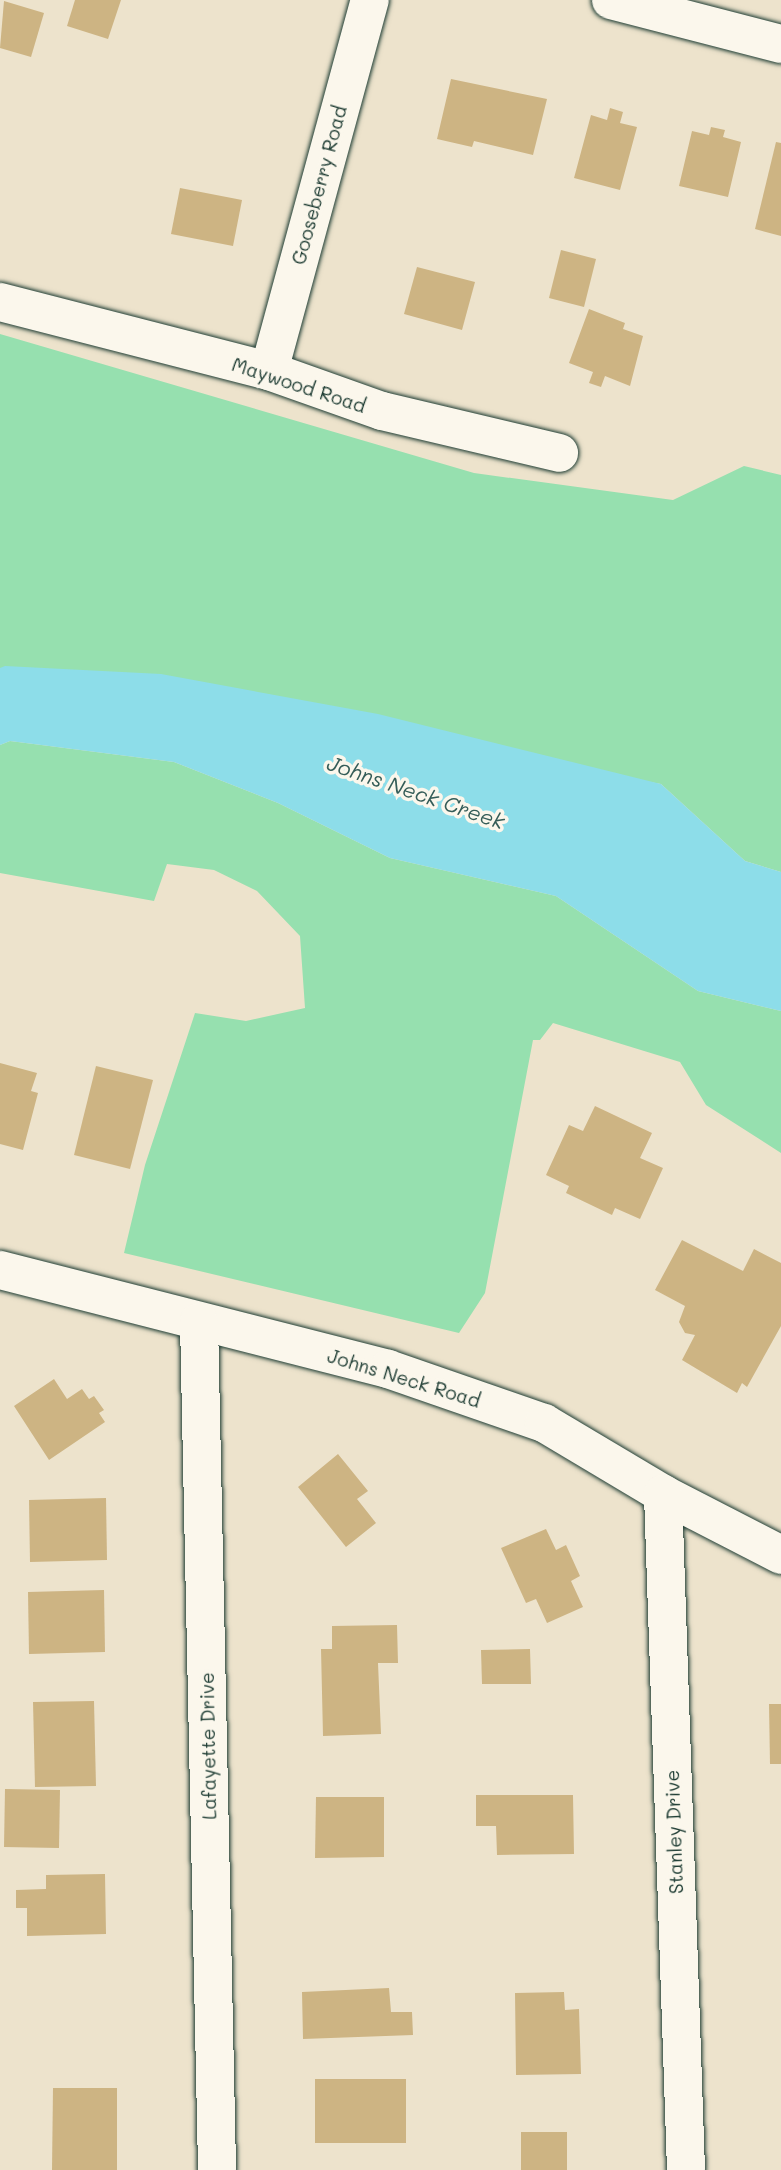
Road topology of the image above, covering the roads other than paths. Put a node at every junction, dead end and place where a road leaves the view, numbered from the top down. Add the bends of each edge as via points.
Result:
1 (370, 0) edge
2 (611, 0) edge
3 (781, 44) edge
4 (0, 302) edge
5 (269, 371) junction
6 (559, 453) dead end
7 (0, 1269) edge
8 (199, 1322) junction
9 (663, 1494) junction
10 (781, 1555) edge
11 (217, 2170) edge
12 (685, 2170) edge

1 - 5 street, Gooseberry Road
2 - 3 street
4 - 5 street, Maywood Road
5 - 6 street, Maywood Road via 382,411
7 - 8 street, Johns Neck Road
8 - 9 street, Johns Neck Road via 388,1368 544,1423
8 - 11 street, Lafayette Drive
9 - 10 street, Johns Neck Road
9 - 12 street, Stanley Drive

